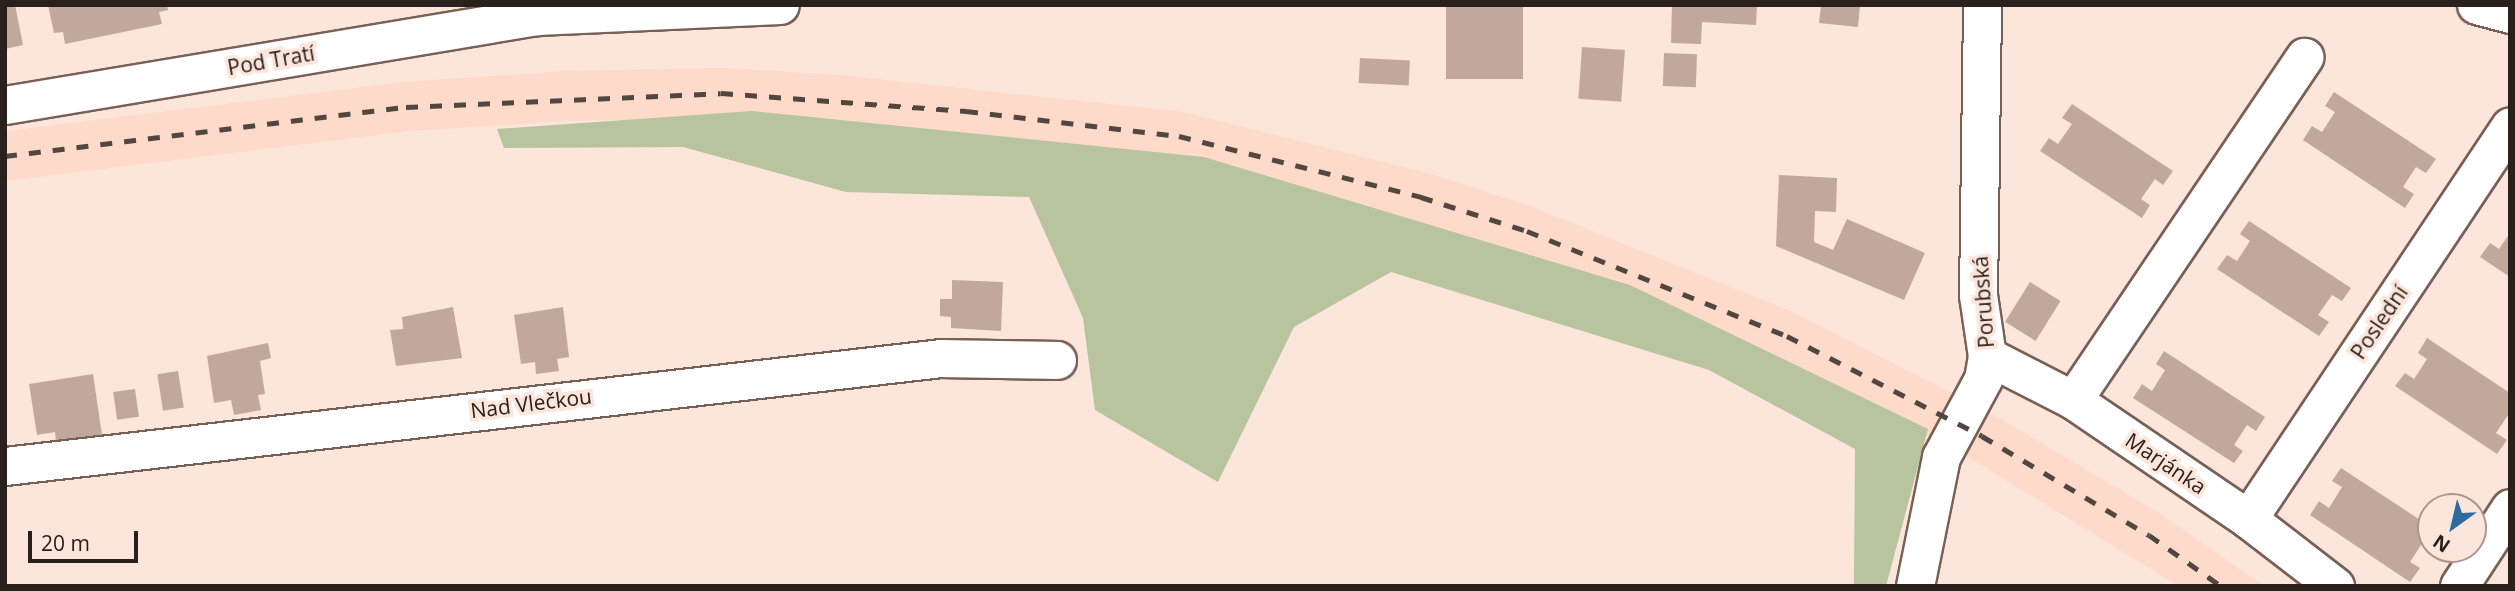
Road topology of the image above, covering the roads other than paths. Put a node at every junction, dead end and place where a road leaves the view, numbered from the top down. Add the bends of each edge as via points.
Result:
1 (780, 5) edge
2 (1982, 5) edge
3 (2477, 5) edge
4 (536, 9) edge
5 (2510, 14) edge
6 (2304, 57) dead end
7 (5, 105) edge
8 (2510, 125) edge
9 (1987, 356) junction
10 (1057, 360) dead end
11 (2073, 400) junction
12 (5, 466) edge
13 (2510, 508) edge
14 (2248, 519) junction
15 (1915, 586) edge
16 (2335, 586) edge
17 (2459, 586) edge

1 - 4 street, Pod Tratí
2 - 9 street, Porubská via 1978,295
3 - 5 main road
4 - 7 street, Pod Tratí
6 - 11 street
8 - 14 street, Poslední
9 - 11 street, Marjánka
9 - 15 street, Porubská via 1983,379 1941,457
10 - 12 street, Nad Vlečkou via 941,358
11 - 14 street, Marjánka
13 - 17 street
14 - 16 street, Marjánka

